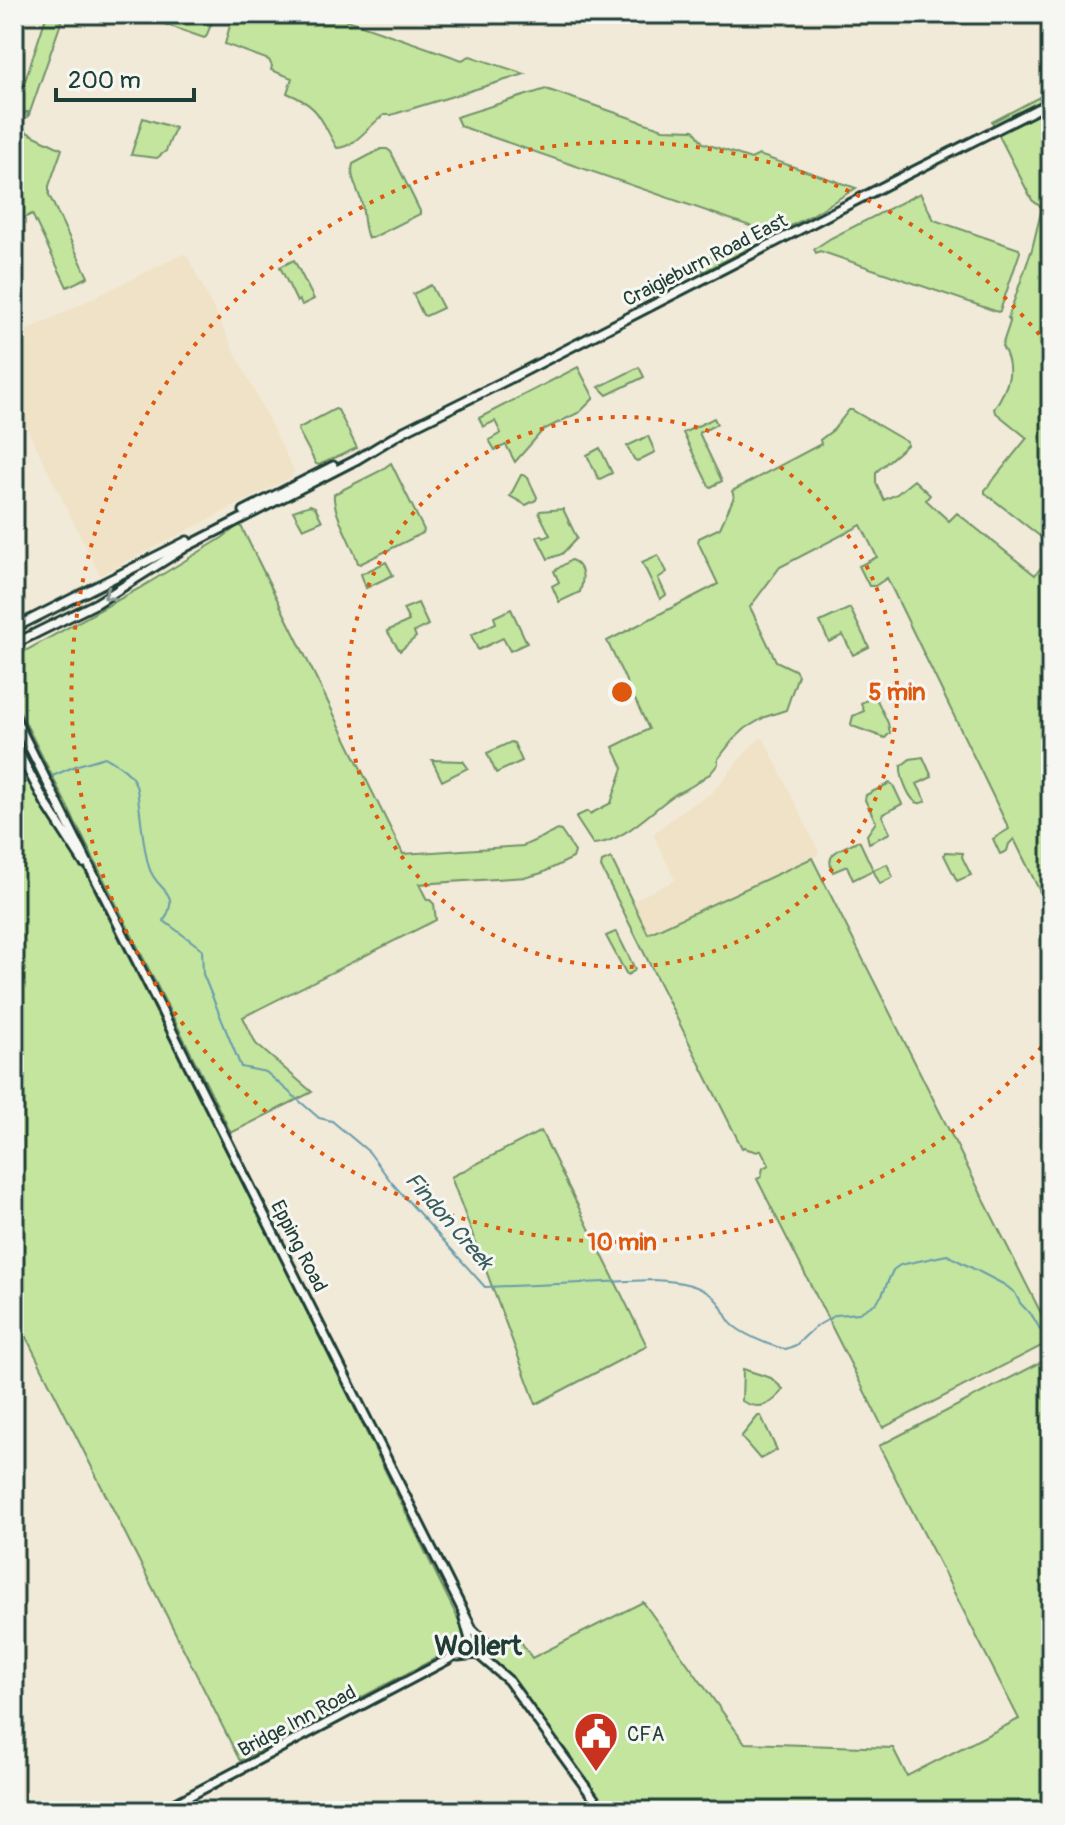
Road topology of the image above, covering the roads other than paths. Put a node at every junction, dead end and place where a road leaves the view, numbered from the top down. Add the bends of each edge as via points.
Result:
1 (1051, 102) edge
2 (374, 448) junction
3 (14, 628) edge
4 (14, 644) edge
5 (14, 716) edge
6 (14, 744) edge
7 (51, 789) junction
8 (46, 804) junction
9 (106, 899) junction
10 (462, 1607) junction
11 (479, 1638) junction
12 (486, 1648) junction
13 (473, 1649) junction
14 (499, 1671) junction
15 (161, 1811) edge
16 (603, 1811) edge

1 - 2 main road, Craigieburn Road East
2 - 3 main road, Craigieburn Road East
2 -> 4 main road, Craigieburn Road East
5 - 7 main road, Epping Road
6 - 8 main road, Epping Road
7 - 8 main road
7 - 9 main road, Epping Road
8 - 9 main road, Epping Road
9 - 10 main road, Epping Road
10 - 11 main road, Epping Road
10 - 13 main road, Epping Road
11 - 12 main road
11 - 13 main road via 473,1640
12 - 13 main road
12 - 14 main road
13 - 14 main road
13 - 15 main road, Bridge Inn Road
14 - 16 main road

